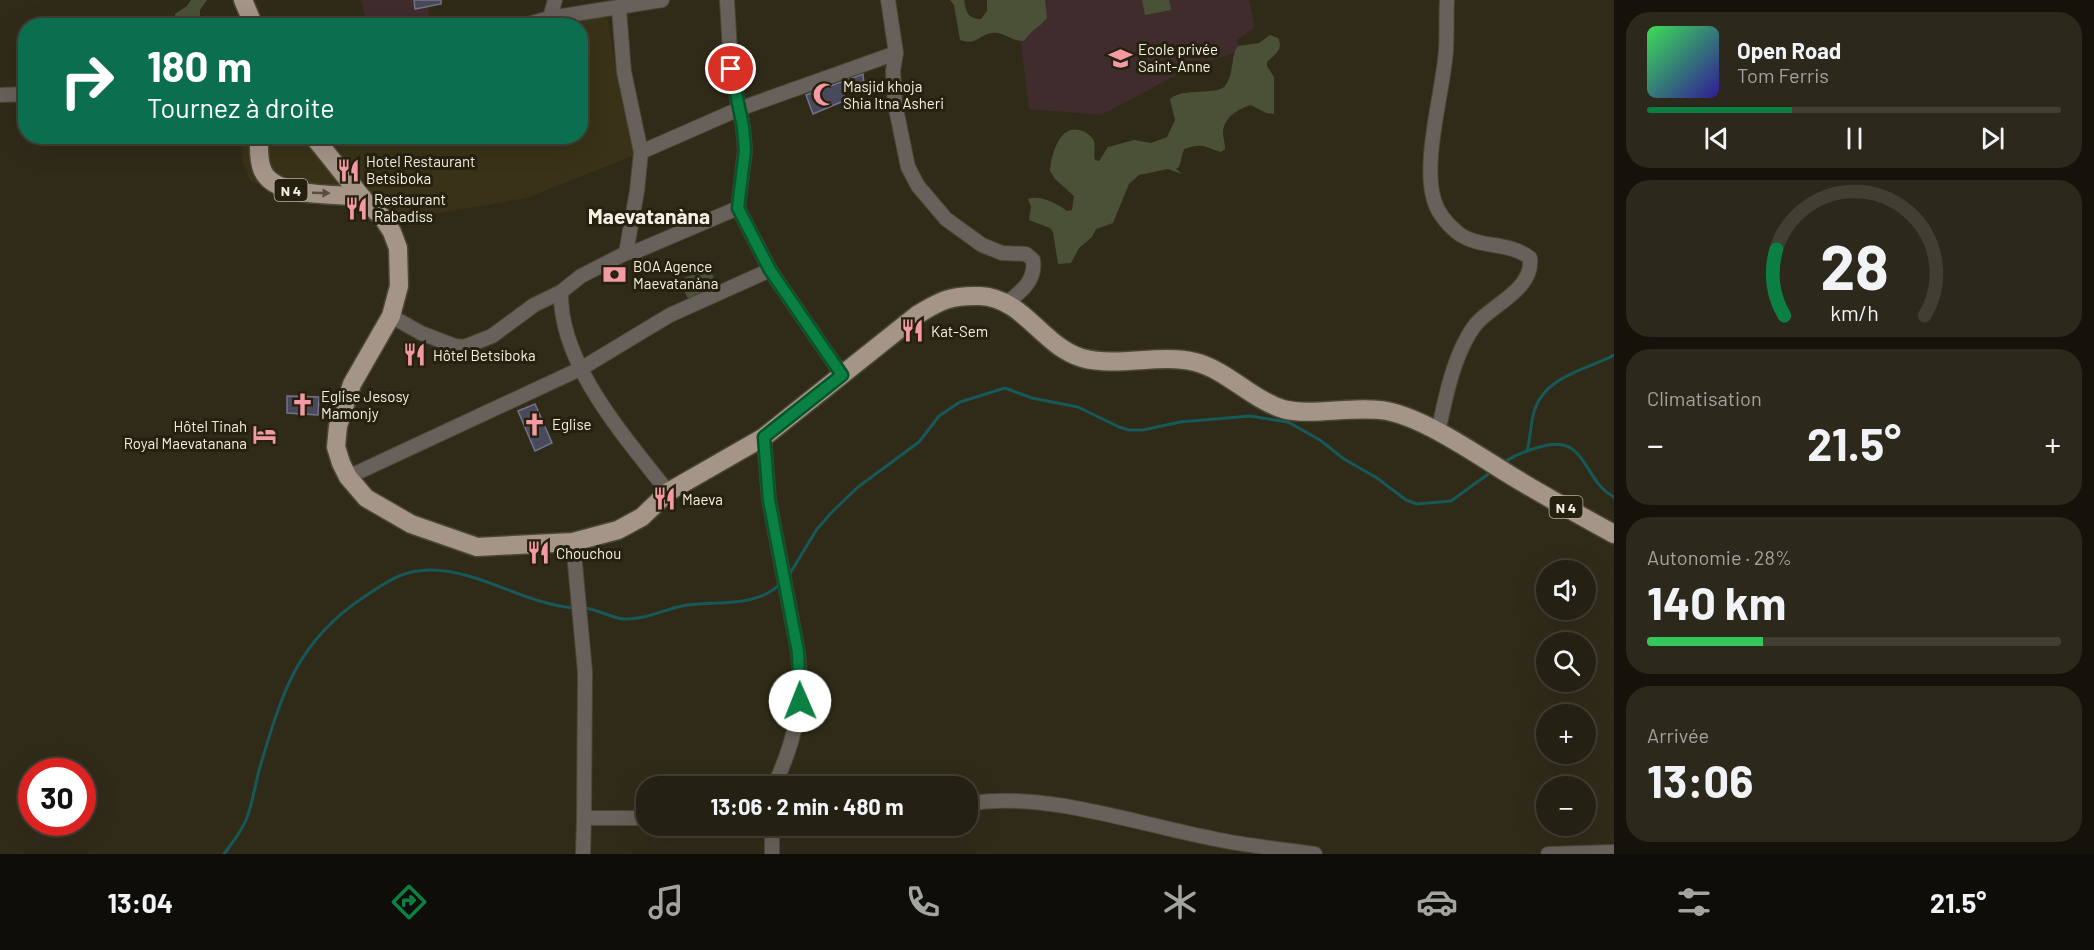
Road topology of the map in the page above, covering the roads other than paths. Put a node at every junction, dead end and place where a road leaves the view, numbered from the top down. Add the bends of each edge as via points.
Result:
1 (243, 0) edge
2 (555, 0) edge
3 (662, 0) edge
4 (727, 0) edge
5 (888, 0) edge
6 (1447, 0) edge
7 (619, 9) junction
8 (251, 18) edge
9 (550, 18) joint
10 (896, 53) junction
11 (0, 94) edge
12 (18, 94) edge
13 (739, 110) junction
14 (260, 144) edge
15 (319, 144) edge
16 (641, 152) junction
17 (362, 197) junction
18 (738, 208) junction
19 (626, 253) junction
20 (770, 270) junction
21 (561, 292) junction
22 (1008, 302) junction
23 (391, 316) junction
24 (582, 368) junction
25 (842, 375) junction
26 (1438, 433) junction
27 (764, 437) junction
28 (348, 477) junction
29 (668, 492) junction
30 (1614, 534) edge
31 (573, 542) junction
32 (778, 776) edge
33 (978, 803) edge
34 (584, 818) junction
35 (636, 818) edge
36 (772, 836) edge
37 (1614, 852) edge
38 (1306, 853) edge
39 (583, 854) edge
40 (772, 854) edge
41 (1548, 854) edge

1 - 8 main road
2 - 9 street
3 - 7 street
4 - 13 street via 731,69
5 - 10 street
6 - 26 street via 1446,50 1433,145 1434,201 1446,222 1466,238 1516,250 1530,258 1530,265 1513,294 1486,314 1470,335 1450,380
7 - 9 street
7 - 16 street via 624,72
10 - 13 street
10 - 22 street via 892,71 896,112 908,167 918,186 946,219 982,245 1002,253 1026,254 1033,260 1034,274
11 - 12 street
13 - 16 street
13 - 18 street via 745,150
14 -> 17 main road, N 4 via 261,167 276,185 299,192
15 - 17 main road, N 4
16 - 19 street
17 - 23 main road, N 4 via 388,225 398,248 399,286
18 - 19 street
18 - 20 street
19 - 21 street
20 - 24 street via 670,315
20 - 25 street
21 - 23 street via 534,305 492,336 464,347 421,333
21 - 24 street via 561,309
22 - 25 main road, N 4 via 990,296 963,295 942,300
22 - 26 main road, N 4 via 1054,344 1077,356 1095,361 1141,362 1163,358 1206,365 1284,409 1388,411
23 - 28 main road, N 4 via 352,384 338,426 336,447
24 - 28 street
24 - 29 street via 592,393
25 - 27 main road, N 4
26 - 30 main road, N 4
27 - 29 main road, N 4
27 - 32 street via 769,500 798,652 800,701
28 - 31 main road, N 4 via 366,498 411,524 477,548
29 - 31 main road, N 4 via 642,517 618,530
31 - 34 street via 586,744
33 - 38 street via 1038,803
34 - 35 street
34 - 39 street
36 - 40 street
37 - 41 street

